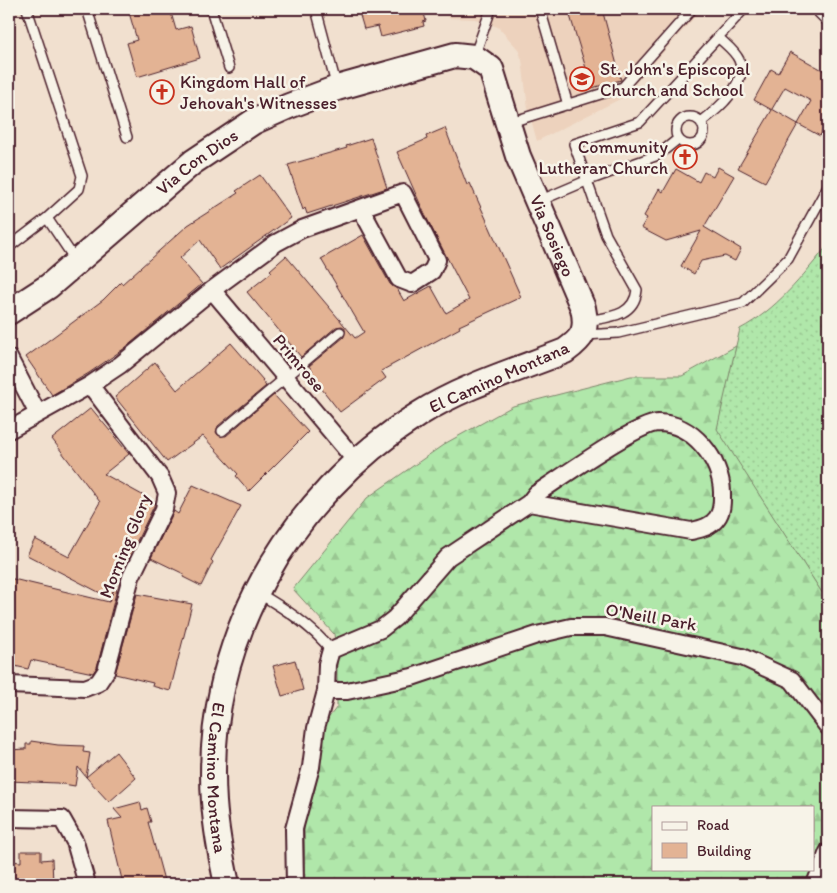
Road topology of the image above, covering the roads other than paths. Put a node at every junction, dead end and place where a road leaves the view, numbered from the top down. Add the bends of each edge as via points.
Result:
1 (27, 9) edge
2 (87, 9) edge
3 (211, 9) edge
4 (316, 9) edge
5 (491, 9) edge
6 (540, 9) edge
7 (692, 9) edge
8 (744, 9) edge
9 (815, 9) edge
10 (828, 22) edge
11 (718, 37) junction
12 (474, 57) junction
13 (229, 68) dead end
14 (338, 88) junction
15 (568, 104) junction
16 (701, 122) junction
17 (507, 124) junction
18 (127, 137) dead end
19 (678, 139) junction
20 (586, 180) junction
21 (828, 186) edge
22 (536, 202) junction
23 (361, 209) junction
24 (47, 218) junction
25 (9, 247) edge
26 (77, 262) junction
27 (212, 290) junction
28 (9, 312) edge
29 (584, 321) junction
30 (340, 332) dead end
31 (9, 358) edge
32 (284, 377) junction
33 (90, 385) junction
34 (38, 414) junction
35 (11, 424) edge
36 (222, 431) dead end
37 (356, 461) junction
38 (529, 503) junction
39 (256, 592) junction
40 (330, 650) junction
41 (9, 685) edge
42 (326, 691) junction
43 (828, 727) edge
44 (9, 818) edge
45 (828, 852) edge
46 (87, 884) edge
47 (227, 884) edge
48 (295, 884) edge
49 (815, 884) edge

1 - 24 lane via 82,176 79,189
2 - 18 lane
3 - 13 lane
4 - 14 lane
5 - 12 lane
6 - 15 lane
7 - 15 lane via 623,87
8 - 11 lane
9 - 10 lane
11 - 16 lane via 738,58 740,72 733,91 722,106
11 - 20 lane via 640,122 574,144
12 - 14 street, Via Con Dios via 455,54 436,58
12 - 17 street, Via Sosiego via 491,69
14 - 26 street, Via Con Dios via 253,122 218,144
15 - 17 lane
16 - 19 lane via 693,117 683,118 677,125
16 - 19 lane via 704,131 699,142 686,144
17 - 22 street, Via Sosiego
19 - 20 lane via 658,155
20 - 22 lane
20 - 29 lane via 606,234 637,290 632,306 621,314
21 - 29 lane via 788,260 743,303 618,333
22 - 29 street, Via Sosiego
23 - 23 street via 399,279 412,284 432,271 438,260 403,193
23 - 27 street via 302,229 276,243
24 - 25 lane
24 - 26 lane
26 - 28 street, Via Con Dios via 49,286
27 - 32 street, Primrose
27 - 33 street via 120,365
29 - 37 street, El Camino Montana via 565,351 470,389 421,413
30 - 32 lane
31 - 34 street
32 - 36 lane
32 - 37 street, Primrose
33 - 34 street
33 - 41 street, Morning Glory via 160,477 167,493 164,508 131,577 106,671 98,683 85,688
34 - 35 street
37 - 39 street, El Camino Montana via 317,500 281,548
38 - 38 street via 691,531 706,527 717,518 722,504 722,481 713,460 690,434 675,425 656,423 617,441 536,494
38 - 40 street via 448,557 395,618 381,629
39 - 40 lane via 321,637
39 - 47 street, El Camino Montana via 223,685 217,723 214,801 218,844
40 - 42 street
42 - 43 street, O'Neill Park via 347,691 412,677 537,634 572,627 606,627 742,656 792,680
42 - 48 street via 316,728 312,767 294,829
44 - 46 street via 62,819 75,842
45 - 49 street

